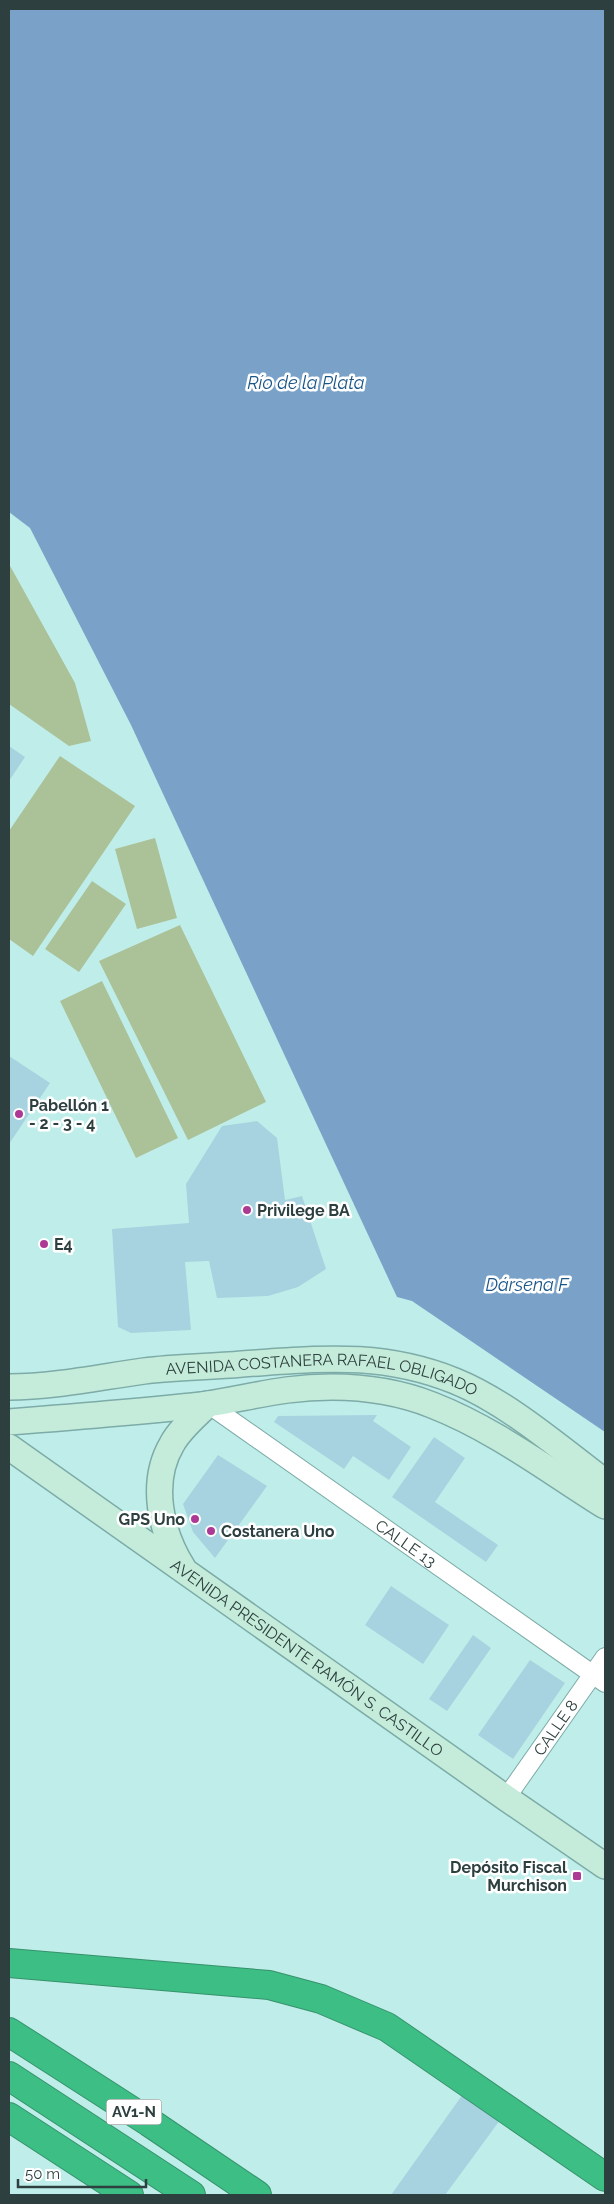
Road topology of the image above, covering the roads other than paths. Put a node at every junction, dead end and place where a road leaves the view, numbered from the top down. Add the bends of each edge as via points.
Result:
1 (9, 1387) edge
2 (208, 1404) junction
3 (9, 1422) edge
4 (9, 1448) edge
5 (605, 1482) edge
6 (605, 1506) edge
7 (186, 1573) junction
8 (605, 1657) edge
9 (599, 1678) edge
10 (506, 1798) junction
11 (605, 1866) edge
12 (9, 1963) edge
13 (9, 2032) edge
14 (9, 2076) edge
15 (9, 2117) edge
16 (605, 2177) edge
17 (129, 2195) edge
18 (191, 2195) edge
19 (257, 2195) edge

1 - 5 main road, AVENIDA COSTANERA RAFAEL OBLIGADO via 147,1371 289,1361 344,1358 384,1361 421,1369 494,1401
2 - 3 main road, AVENIDA COSTANERA RAFAEL OBLIGADO
2 - 6 main road, AVENIDA COSTANERA RAFAEL OBLIGADO via 316,1388 373,1390 405,1396 481,1427
2 - 7 main road via 172,1444 163,1470 160,1497 163,1524 172,1550
2 - 9 street, CALLE 13
4 - 7 main road, AVENIDA PRESIDENTE RAMÓN S. CASTILLO
7 - 10 main road, AVENIDA PRESIDENTE RAMÓN S. CASTILLO
8 - 9 street, CALLE 8
9 - 10 street, CALLE 8
10 - 11 main road, AVENIDA PRESIDENTE RAMÓN S. CASTILLO
12 - 16 highway via 269,1985 321,1999 387,2027
13 - 19 highway, AV1-N
14 - 18 highway, AV1-N
15 - 17 highway

